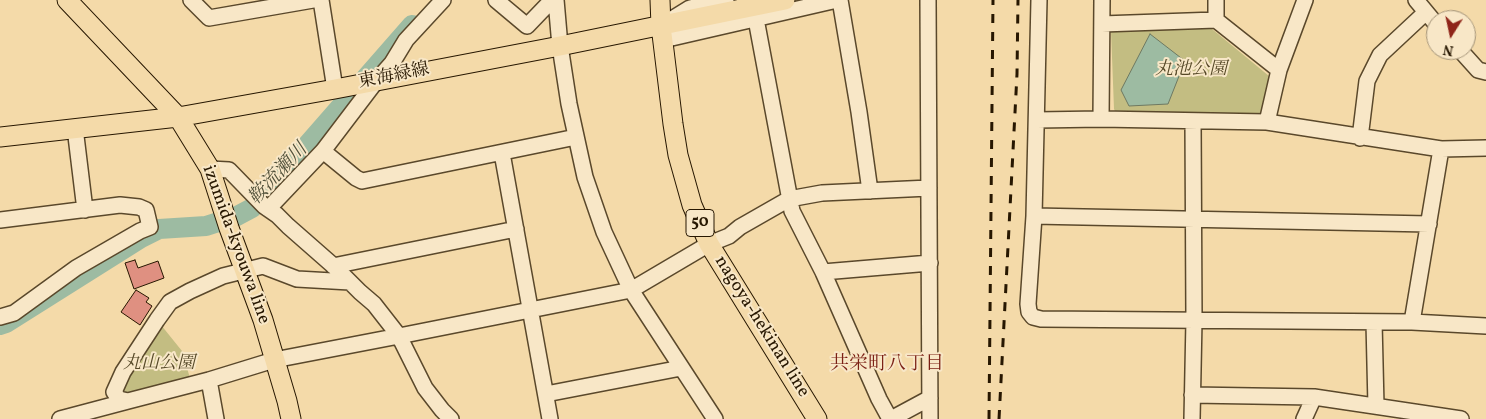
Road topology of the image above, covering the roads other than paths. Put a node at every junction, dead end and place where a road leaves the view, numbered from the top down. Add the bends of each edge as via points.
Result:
1 (67, 0) edge
2 (191, 0) edge
3 (313, 0) edge
4 (321, 0) edge
5 (443, 0) edge
6 (496, 0) edge
7 (552, 0) edge
8 (556, 0) edge
9 (660, 0) edge
10 (785, 0) edge
11 (839, 0) edge
12 (928, 0) edge
13 (1039, 0) edge
14 (1102, 0) edge
15 (1216, 0) edge
16 (1305, 0) edge
17 (1416, 0) edge
18 (741, 10) edge
19 (1425, 13) joint
20 (1216, 20) junction
21 (1102, 24) junction
22 (662, 33) junction
23 (560, 46) junction
24 (1469, 60) edge
25 (1279, 70) junction
26 (1486, 72) edge
27 (373, 81) junction
28 (339, 88) junction
29 (178, 117) junction
30 (1101, 119) junction
31 (1037, 120) junction
32 (1193, 121) junction
33 (1267, 122) junction
34 (75, 128) junction
35 (576, 136) junction
36 (0, 137) edge
37 (1360, 138) junction
38 (1486, 148) edge
39 (1441, 149) junction
40 (323, 151) junction
41 (502, 153) junction
42 (210, 169) junction
43 (929, 188) junction
44 (870, 191) junction
45 (789, 199) junction
46 (262, 204) junction
47 (85, 210) junction
48 (1034, 216) junction
49 (1193, 219) junction
50 (0, 220) edge
51 (1429, 224) junction
52 (516, 229) junction
53 (709, 244) junction
54 (930, 263) junction
55 (334, 266) junction
56 (245, 270) junction
57 (823, 272) junction
58 (350, 282) junction
59 (631, 290) junction
60 (530, 311) junction
61 (0, 318) edge
62 (1194, 320) junction
63 (1374, 322) junction
64 (1412, 322) junction
65 (1486, 326) edge
66 (399, 336) junction
67 (274, 360) junction
68 (681, 368) junction
69 (209, 380) junction
70 (546, 394) junction
71 (1192, 395) junction
72 (1314, 397) junction
73 (930, 398) junction
74 (128, 401) junction
75 (1376, 406) junction
76 (60, 419) edge
77 (216, 419) edge
78 (290, 419) edge
79 (451, 419) edge
80 (550, 419) edge
81 (715, 419) edge
82 (817, 419) edge
83 (890, 419) edge
84 (930, 419) edge
85 (1192, 419) edge
86 (1304, 419) edge
87 (1461, 419) edge

1 - 29 main road, izumida-kyouwa line
2 - 3 street via 209,18
4 - 28 street
5 - 27 street via 406,40 392,64
6 - 7 street via 527,26
8 - 23 street
9 - 22 main road, nagoya-hekinan line / 50
10 - 18 main road, 東海緑線
11 - 18 street
11 - 44 street
12 - 43 street
13 - 31 street
14 - 21 street
15 - 20 street
16 - 25 street
17 - 19 street
18 - 22 main road, 東海緑線
18 - 45 street
19 - 37 street via 1380,56 1367,81
20 - 21 street
20 - 25 street
21 - 30 street
22 - 23 main road, 東海緑線
22 - 53 main road, nagoya-hekinan line / 50 via 678,156 692,205
23 - 27 main road, 東海緑線
23 - 35 street
24 - 26 street via 1478,70
25 - 33 street
27 - 28 main road, 東海緑線
27 - 40 street
28 - 29 main road, 東海緑線
29 - 34 main road, 東海緑線
29 - 42 main road, izumida-kyouwa line
30 - 31 street
30 - 32 street
31 - 48 street
32 - 33 street
32 - 49 street
33 - 37 street
34 - 36 main road, 東海緑線
34 - 47 street
35 - 41 street
35 - 59 street via 585,177 604,232
37 - 39 street
38 - 39 street
39 - 51 street
40 - 41 street via 362,181
40 - 46 street
41 - 52 street
42 - 46 street via 229,170
42 - 56 main road, izumida-kyouwa line
43 - 44 street
43 - 54 street
44 - 45 street via 822,193
45 - 53 street via 729,236
45 - 57 street
46 - 55 street
47 - 50 street
47 - 61 street via 120,205 139,207 146,210 150,227 76,268 14,313
48 - 49 street
48 - 62 street via 1028,304 1033,317
49 - 51 street
49 - 62 street
51 - 64 street
52 - 55 street
52 - 60 street
53 - 59 street
53 - 82 main road, nagoya-hekinan line / 50
54 - 57 street
54 - 73 street
55 - 58 street
56 - 58 street via 263,266 296,279
56 - 67 main road, izumida-kyouwa line
56 - 74 street via 223,276 170,302 123,372 114,392 119,399
57 - 83 street
58 - 66 street via 374,304
59 - 60 street
59 - 68 street
60 - 66 street
60 - 70 street
62 - 63 street
62 - 71 street
63 - 64 street
63 - 75 street
64 - 65 street
66 - 67 street
66 - 79 street via 426,388
67 - 69 street
67 - 78 main road, izumida-kyouwa line
68 - 70 street
68 - 81 street
69 - 74 street
69 - 77 street
70 - 80 street
71 - 72 street
71 - 85 street
72 - 75 street
72 - 86 street
73 - 83 street
73 - 84 street
74 - 76 street
75 - 87 street

